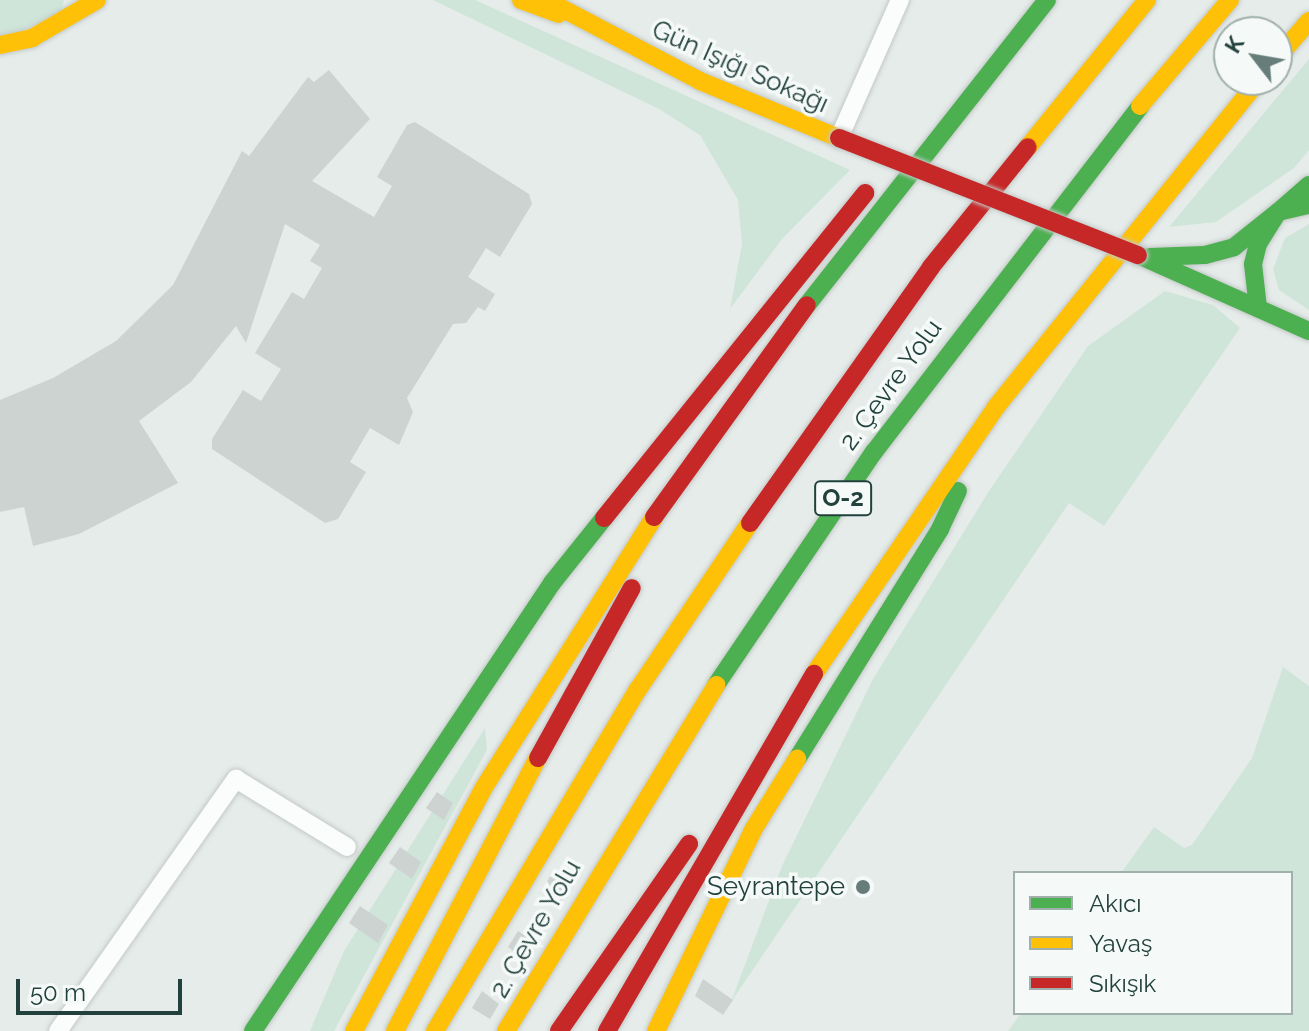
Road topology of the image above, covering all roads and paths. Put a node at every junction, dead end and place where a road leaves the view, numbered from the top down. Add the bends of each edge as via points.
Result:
1 (97, 0) edge
2 (521, 0) edge
3 (546, 0) edge
4 (900, 0) edge
5 (1047, 0) edge
6 (1147, 0) edge
7 (1230, 0) edge
8 (578, 21) junction
9 (1309, 21) edge
10 (1293, 40) edge
11 (0, 45) edge
12 (1246, 96) edge
13 (967, 98) junction
14 (839, 138) junction
15 (1309, 185) edge
16 (1309, 205) edge
17 (1278, 212) junction
18 (1138, 255) junction
19 (813, 300) junction
20 (1258, 308) junction
21 (1309, 331) edge
22 (996, 407) junction
23 (807, 684) junction
24 (347, 847) dead end
25 (58, 1031) edge
26 (253, 1031) edge
27 (354, 1031) edge
28 (395, 1031) edge
29 (435, 1031) edge
30 (506, 1031) edge
31 (559, 1031) edge
32 (607, 1031) edge
33 (656, 1031) edge

1 - 11 main road via 32,38
2 - 8 main road, Gün Işığı Sokağı
3 - 8 main road, Gün Işığı Sokağı
4 - 14 street
5 - 13 main road
6 - 29 main road, 2. Çevre Yolu / O-2 via 931,267 822,416 639,688
7 - 30 main road, 2. Çevre Yolu / O-2 via 1091,165 874,452 702,706
8 - 14 main road, Gün Işığı Sokağı via 750,103
9 - 10 main road
12 - 22 main road
13 - 19 main road
13 - 26 main road via 879,177 552,583
14 - 18 main road, Gün Işığı Sokağı, bridge
15 - 17 main road
16 - 17 main road
17 - 18 main road via 1234,247 1191,257
17 - 20 main road via 1253,264
18 - 20 main road, Gün Işığı Sokağı
19 - 27 main road via 684,473 537,698
19 - 28 main road via 637,579 484,855
20 - 21 main road, Gün Işığı Sokağı
22 - 23 main road
22 - 33 main road via 940,529 775,792
23 - 31 main road via 763,735
23 - 32 main road
24 - 25 street via 236,779

